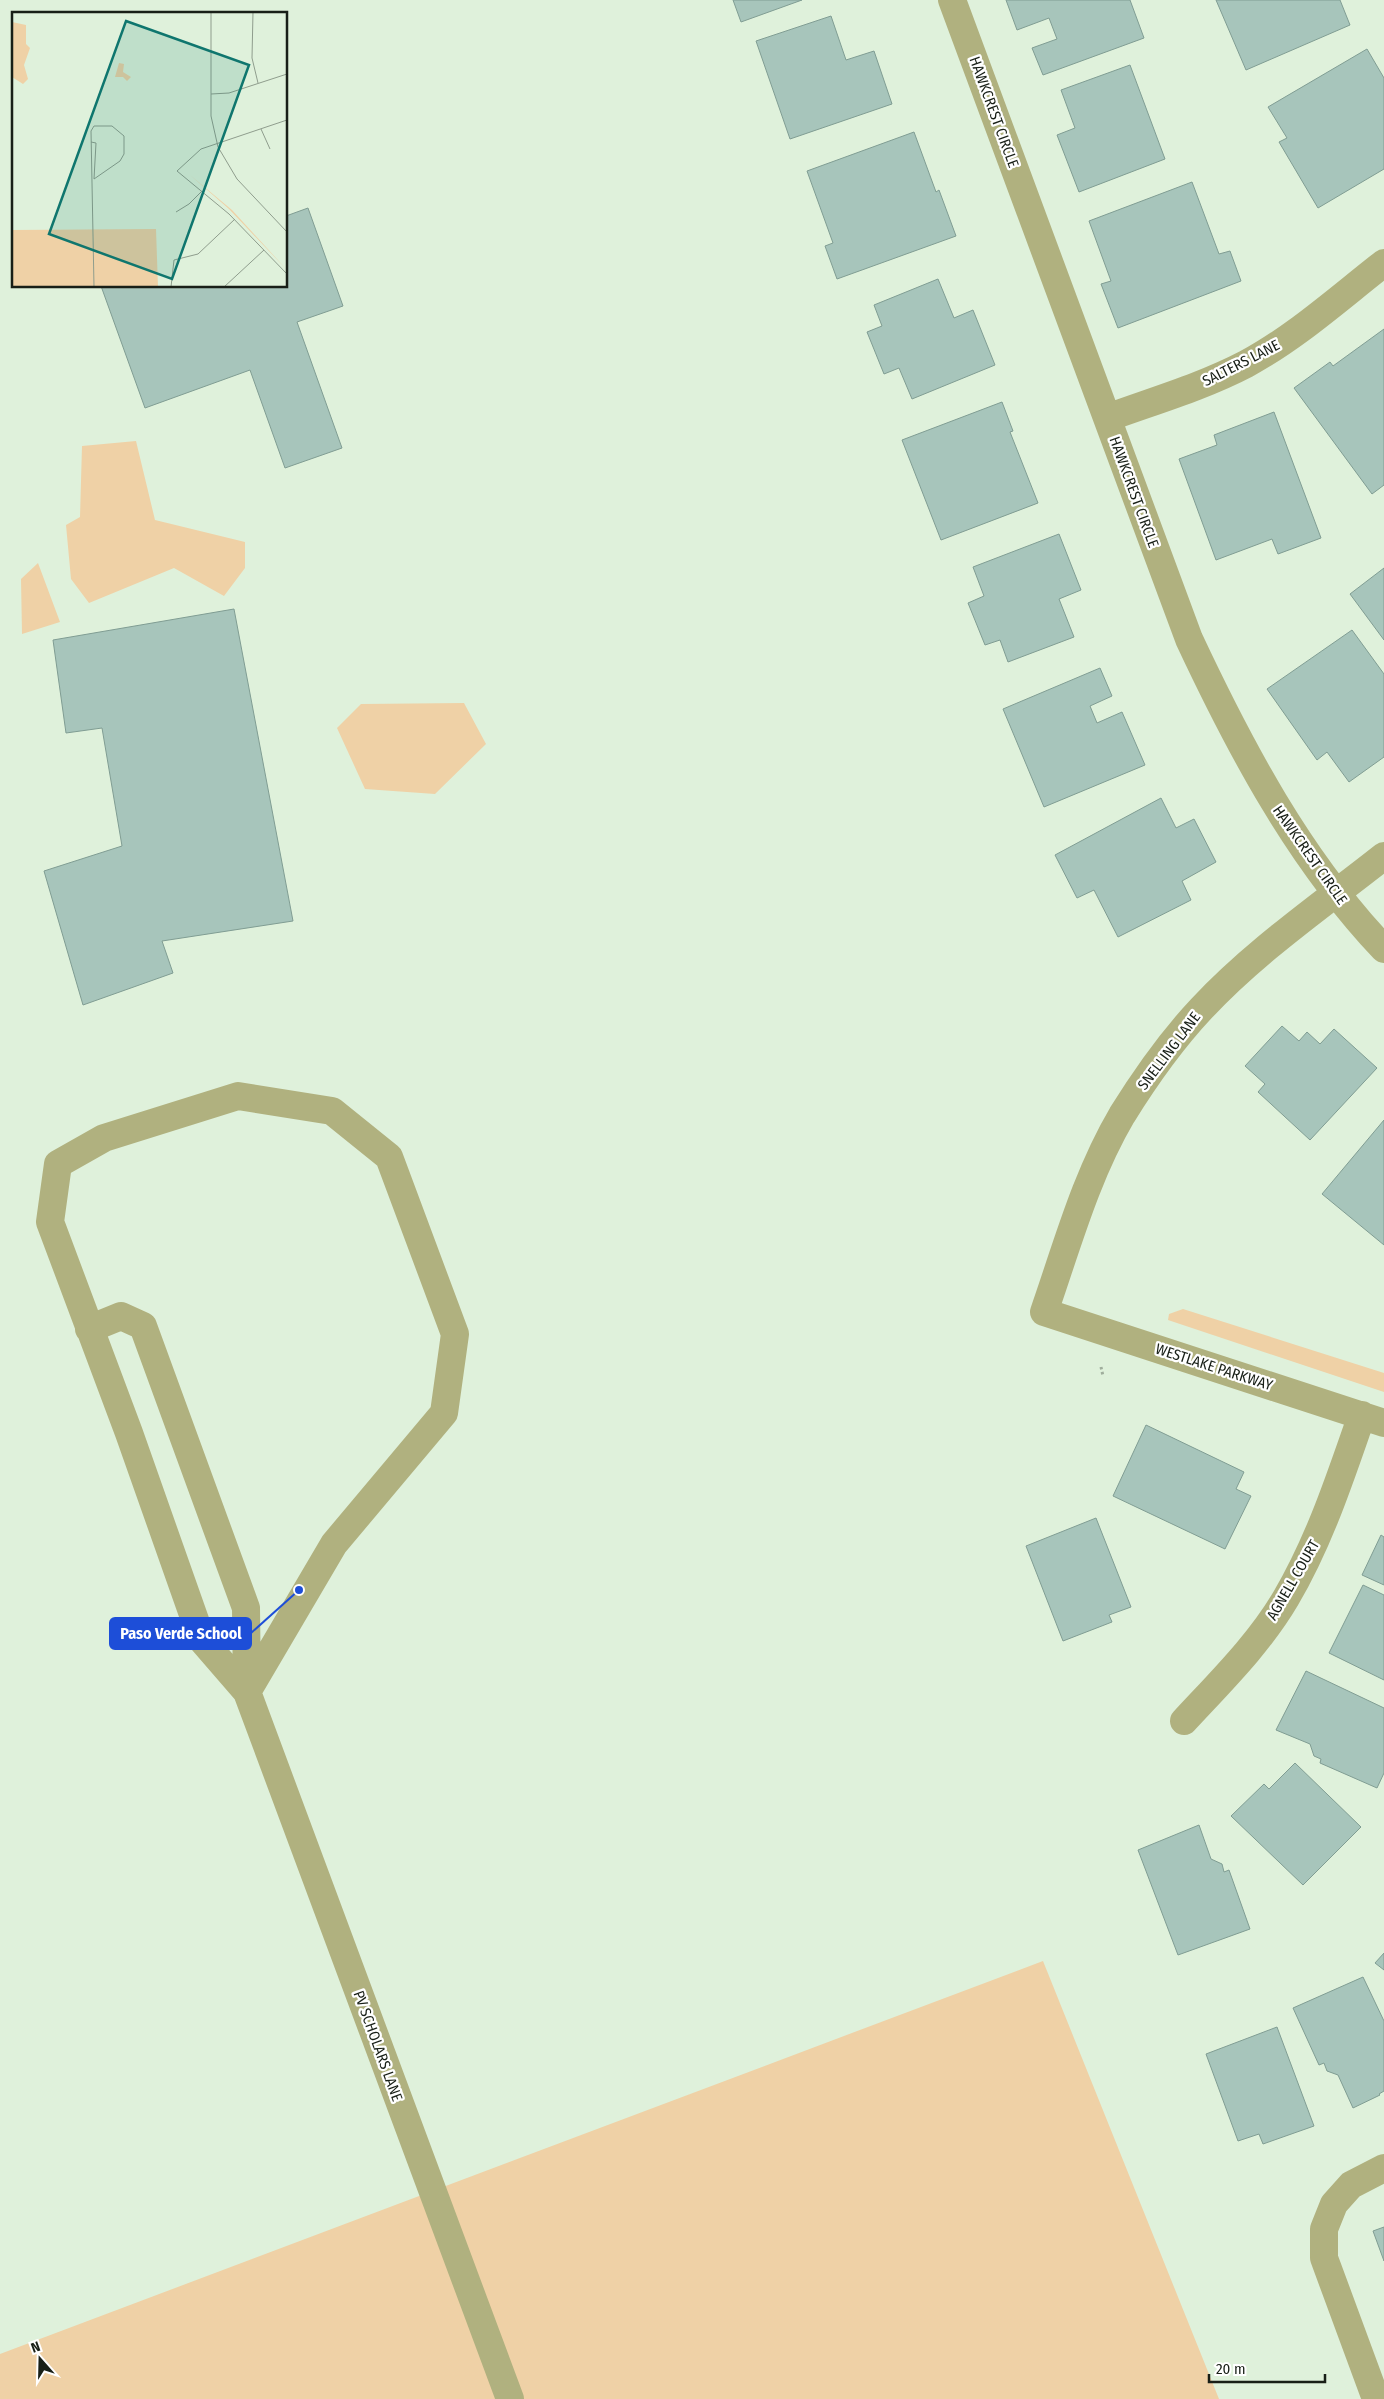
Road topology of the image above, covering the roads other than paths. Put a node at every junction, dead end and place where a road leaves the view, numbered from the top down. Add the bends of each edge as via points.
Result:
1 (952, 0) edge
2 (1384, 263) edge
3 (1107, 418) junction
4 (1384, 856) edge
5 (1336, 894) junction
6 (1384, 949) edge
7 (1044, 1312) joint
8 (90, 1329) junction
9 (1373, 1419) edge
10 (247, 1692) junction
11 (1184, 1721) dead end
12 (1384, 2168) edge
13 (510, 2399) edge
14 (1376, 2399) edge

1 - 3 street, HAWKCREST CIRCLE
2 - 3 street, SALTERS LANE via 1284,342 1245,365
3 - 5 street, HAWKCREST CIRCLE via 1189,639 1228,724 1275,805
4 - 5 street, SNELLING LANE
5 - 6 street, HAWKCREST CIRCLE
5 - 7 street, SNELLING LANE via 1261,953 1214,996 1155,1065 1121,1117 1085,1191
7 - 9 street, WESTLAKE PARKWAY
8 - 10 street via 202,1640
8 - 10 street via 121,1316 143,1326 246,1608
8 - 10 street via 50,1222 58,1164 104,1138 238,1096 332,1111 389,1157 455,1334 444,1413 334,1544
9 - 11 street, AGNELL COURT via 1286,1599 1250,1649
10 - 13 street, PV SCHOLARS LANE
12 - 14 street via 1351,2185 1334,2204 1324,2229 1324,2258

